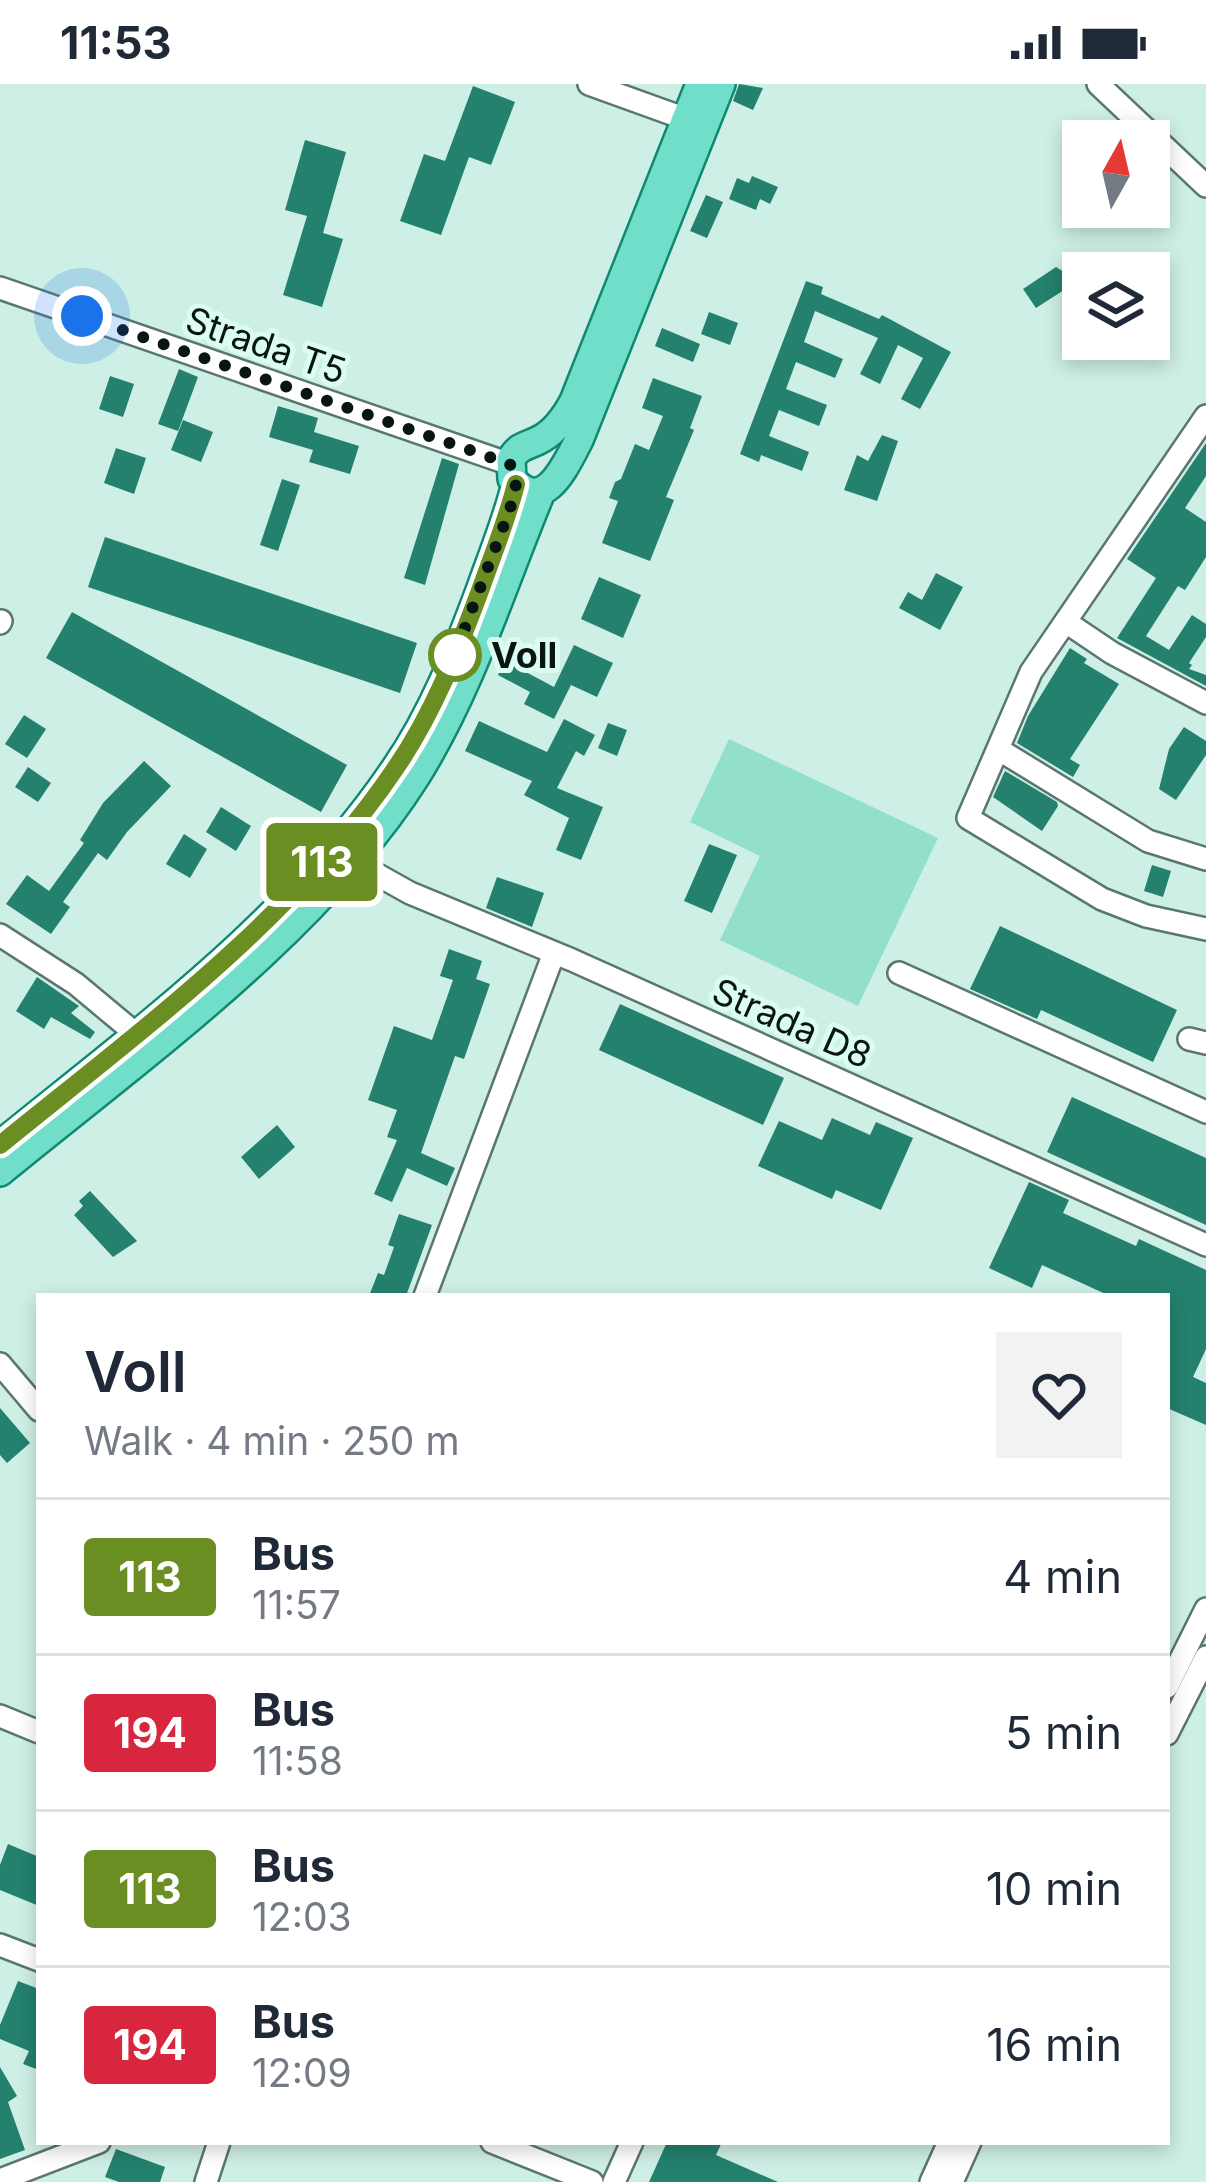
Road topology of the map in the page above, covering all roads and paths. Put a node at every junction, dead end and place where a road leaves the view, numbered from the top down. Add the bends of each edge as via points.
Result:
1 (589, 84) edge
2 (700, 84) edge
3 (721, 84) edge
4 (1098, 84) edge
5 (686, 118) junction
6 (1206, 186) edge
7 (0, 288) edge
8 (1205, 420) edge
9 (535, 442) junction
10 (560, 470) junction
11 (522, 480) junction
12 (1066, 622) junction
13 (1206, 703) edge
14 (998, 749) junction
15 (1206, 859) edge
16 (351, 860) junction
17 (1206, 929) edge
18 (0, 935) edge
19 (554, 953) junction
20 (899, 973) dead end
21 (136, 1034) junction
22 (1206, 1112) edge
23 (0, 1145) edge
24 (0, 1172) edge
25 (1206, 1245) edge
26 (426, 1293) edge
27 (0, 1364) edge
28 (36, 1406) edge
29 (1206, 1609) edge
30 (1206, 1657) edge
31 (1170, 1681) edge
32 (0, 1716) edge
33 (1170, 1728) edge
34 (36, 1731) edge
35 (0, 1945) edge
36 (36, 1959) edge
37 (91, 2145) edge
38 (218, 2145) edge
39 (500, 2145) edge
40 (631, 2145) edge
41 (948, 2145) edge
42 (969, 2145) edge
43 (0, 2180) edge
44 (206, 2182) edge
45 (592, 2182) edge
46 (614, 2182) edge
47 (932, 2182) edge
48 (952, 2182) edge

1 - 5 street
2 - 5 main road
3 - 10 main road
4 - 6 street
5 - 9 main road via 574,401
7 - 11 street, Strada T5
8 - 12 street
9 - 10 main road via 554,451
9 - 11 main road via 520,447
10 - 11 main road via 555,483
11 - 16 main road via 461,694 414,779
11 - 21 main road via 441,686 397,767 307,880
12 - 13 street
12 - 14 street via 1031,672
14 - 15 street via 1148,841
14 - 17 street via 968,818 1102,899
16 - 19 street, Strada D8
16 - 24 main road via 262,951
18 - 21 street
19 - 25 street, Strada D8
19 - 26 street
20 - 22 street
21 - 23 main road
27 - 28 street
29 - 31 street
30 - 33 street
32 - 34 street
35 - 36 street
37 - 43 street
38 - 44 street
39 - 45 street
40 - 46 street
41 - 47 street
42 - 48 street

